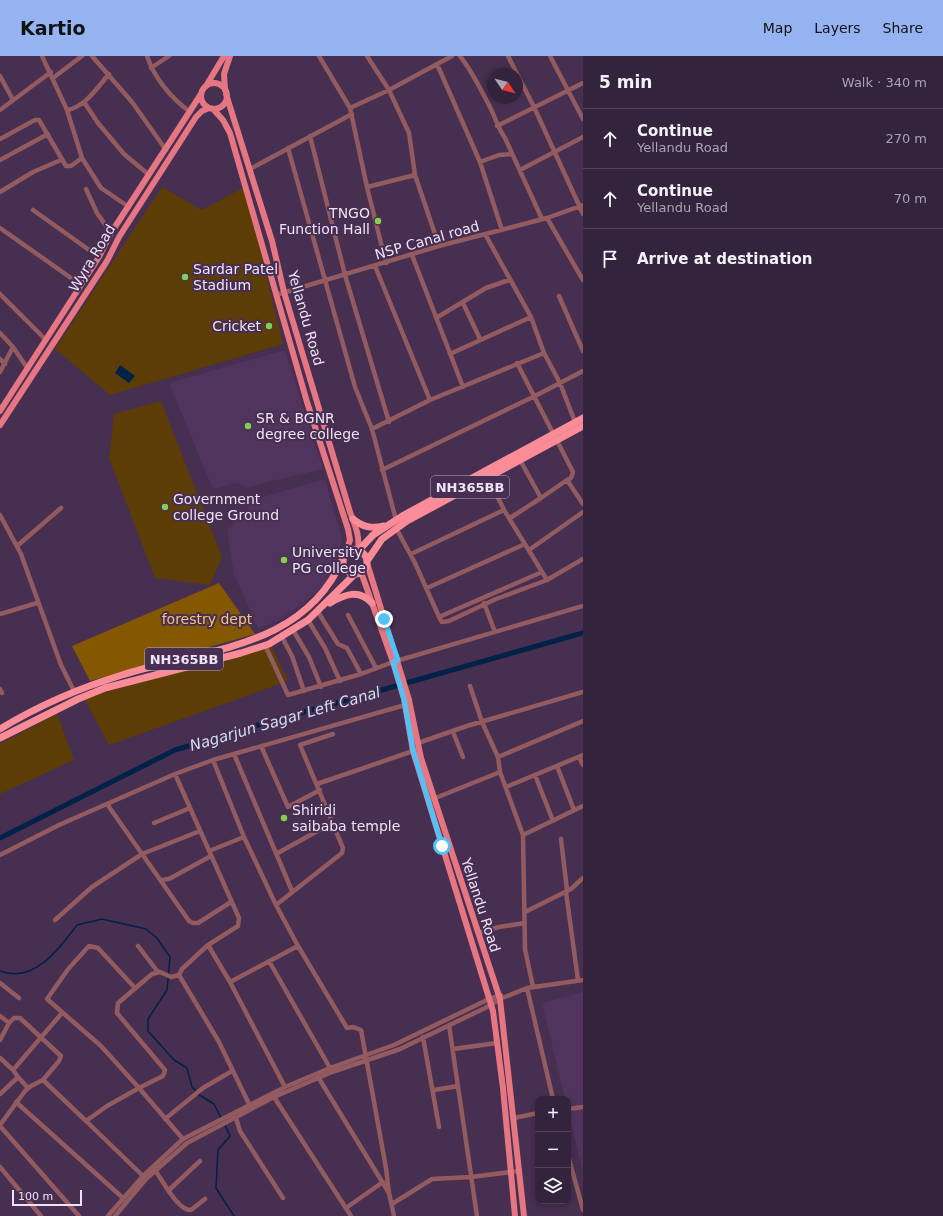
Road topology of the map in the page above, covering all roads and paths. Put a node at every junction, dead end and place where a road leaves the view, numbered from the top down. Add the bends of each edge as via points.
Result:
1 (42, 56) edge
2 (82, 56) edge
3 (92, 56) edge
4 (147, 56) edge
5 (169, 56) edge
6 (224, 56) edge
7 (230, 56) edge
8 (319, 56) edge
9 (367, 56) edge
10 (452, 56) edge
11 (460, 56) edge
12 (509, 56) edge
13 (550, 56) edge
14 (437, 64) junction
15 (151, 68) junction
16 (51, 72) junction
17 (110, 74) junction
18 (0, 76) edge
19 (53, 78) junction
20 (583, 83) edge
21 (206, 86) junction
22 (389, 90) junction
23 (568, 90) junction
24 (226, 92) junction
25 (201, 94) junction
26 (13, 100) junction
27 (84, 102) junction
28 (534, 107) junction
29 (350, 108) junction
30 (211, 109) junction
31 (0, 110) edge
32 (67, 110) junction
33 (190, 112) junction
34 (352, 114) junction
35 (583, 119) edge
36 (497, 126) junction
37 (48, 134) junction
38 (310, 136) junction
39 (583, 137) edge
40 (0, 139) edge
41 (288, 148) junction
42 (166, 150) junction
43 (555, 153) junction
44 (512, 154) junction
45 (82, 158) junction
46 (0, 160) edge
47 (61, 160) junction
48 (480, 162) junction
49 (250, 169) junction
50 (520, 170) junction
51 (149, 175) junction
52 (415, 175) junction
53 (367, 187) junction
54 (86, 189) dead end
55 (0, 192) edge
56 (581, 206) edge
57 (129, 207) junction
58 (33, 210) dead end
59 (583, 214) edge
60 (547, 218) junction
61 (542, 219) junction
62 (0, 228) edge
63 (502, 230) junction
64 (112, 233) junction
65 (485, 234) junction
66 (439, 246) junction
67 (412, 255) junction
68 (99, 257) junction
69 (386, 263) junction
70 (375, 266) junction
71 (345, 275) junction
72 (326, 280) junction
73 (509, 280) junction
74 (583, 280) edge
75 (81, 285) junction
76 (284, 292) junction
77 (0, 294) edge
78 (276, 295) junction
79 (559, 296) dead end
80 (463, 303) junction
81 (531, 317) junction
82 (436, 318) junction
83 (0, 333) edge
84 (480, 339) junction
85 (46, 340) junction
86 (13, 347) junction
87 (583, 351) edge
88 (544, 353) junction
89 (450, 354) junction
90 (0, 359) edge
91 (517, 363) junction
92 (5, 364) junction
93 (28, 369) junction
94 (583, 370) edge
95 (0, 372) edge
96 (560, 383) junction
97 (463, 387) junction
98 (535, 396) junction
99 (430, 400) junction
100 (0, 410) edge
101 (583, 418) edge
102 (388, 422) junction
103 (575, 422) junction
104 (0, 425) edge
105 (583, 427) edge
106 (372, 429) junction
107 (555, 437) junction
108 (520, 460) junction
109 (382, 470) junction
110 (488, 477) junction
111 (567, 480) junction
112 (541, 498) junction
113 (583, 504) edge
114 (61, 508) dead end
115 (504, 510) junction
116 (583, 512) edge
117 (0, 515) edge
118 (510, 518) junction
119 (353, 519) junction
120 (395, 523) junction
121 (525, 544) junction
122 (17, 546) junction
123 (358, 550) junction
124 (529, 550) junction
125 (411, 554) junction
126 (344, 557) junction
127 (583, 559) edge
128 (367, 562) junction
129 (542, 572) junction
130 (358, 573) junction
131 (547, 580) junction
132 (427, 588) junction
133 (482, 598) junction
134 (37, 603) junction
135 (372, 603) junction
136 (484, 604) junction
137 (583, 606) edge
138 (318, 612) junction
139 (0, 614) edge
140 (348, 615) dead end
141 (439, 617) junction
142 (308, 620) junction
143 (293, 630) junction
144 (495, 632) junction
145 (282, 637) junction
146 (265, 645) junction
147 (395, 661) junction
148 (376, 668) junction
149 (361, 674) junction
150 (340, 680) junction
151 (470, 686) dead end
152 (321, 687) junction
153 (74, 691) junction
154 (304, 692) junction
155 (583, 692) edge
156 (406, 701) junction
157 (583, 720) edge
158 (482, 722) junction
159 (0, 729) edge
160 (453, 732) junction
161 (333, 734) dead end
162 (297, 737) junction
163 (0, 738) edge
164 (300, 745) junction
165 (262, 746) junction
166 (417, 748) junction
167 (234, 754) junction
168 (581, 756) edge
169 (463, 757) dead end
170 (498, 757) junction
171 (213, 760) junction
172 (583, 765) edge
173 (557, 766) junction
174 (500, 772) junction
175 (175, 774) junction
176 (535, 775) junction
177 (317, 784) junction
178 (506, 788) junction
179 (320, 790) junction
180 (434, 800) junction
181 (107, 804) junction
182 (583, 806) edge
183 (190, 808) junction
184 (574, 810) junction
185 (553, 821) junction
186 (154, 823) dead end
187 (332, 823) junction
188 (200, 831) junction
189 (523, 835) junction
190 (244, 837) junction
191 (561, 839) dead end
192 (0, 854) edge
193 (142, 854) junction
194 (210, 854) junction
195 (276, 854) junction
196 (583, 878) edge
197 (161, 880) junction
198 (292, 891) junction
199 (566, 891) junction
200 (231, 902) junction
201 (276, 905) junction
202 (525, 912) junction
203 (55, 920) dead end
204 (525, 923) junction
205 (478, 934) junction
206 (208, 945) junction
207 (138, 946) dead end
208 (298, 946) junction
209 (269, 961) junction
210 (158, 972) junction
211 (179, 975) junction
212 (581, 980) edge
213 (0, 982) edge
214 (230, 982) junction
215 (533, 987) junction
216 (135, 988) junction
217 (527, 988) junction
218 (502, 996) junction
219 (19, 998) dead end
220 (490, 1002) junction
221 (62, 1012) junction
222 (0, 1016) edge
223 (9, 1023) junction
224 (449, 1025) junction
225 (42, 1037) junction
226 (424, 1037) junction
227 (0, 1040) edge
228 (497, 1043) junction
229 (453, 1049) junction
230 (367, 1055) junction
231 (0, 1058) edge
232 (368, 1061) junction
233 (330, 1068) junction
234 (13, 1070) junction
235 (232, 1071) junction
236 (18, 1077) junction
237 (318, 1077) junction
238 (43, 1080) junction
239 (458, 1086) junction
240 (28, 1088) junction
241 (138, 1088) junction
242 (285, 1088) junction
243 (434, 1090) junction
244 (0, 1094) edge
245 (552, 1096) edge
246 (274, 1097) junction
247 (16, 1102) junction
248 (250, 1106) junction
249 (583, 1107) edge
250 (571, 1109) edge
251 (535, 1114) edge
252 (233, 1117) junction
253 (514, 1118) junction
254 (165, 1119) junction
255 (86, 1121) junction
256 (220, 1123) junction
257 (0, 1126) edge
258 (439, 1127) dead end
259 (183, 1139) junction
260 (200, 1161) dead end
261 (571, 1166) edge
262 (0, 1167) edge
263 (155, 1170) junction
264 (519, 1171) junction
265 (511, 1172) junction
266 (143, 1176) junction
267 (472, 1177) junction
268 (383, 1182) junction
269 (169, 1190) junction
270 (389, 1193) junction
271 (123, 1198) junction
272 (283, 1198) dead end
273 (205, 1199) dead end
274 (392, 1204) junction
275 (346, 1208) junction
276 (583, 1210) edge
277 (41, 1216) edge
278 (79, 1216) edge
279 (108, 1216) edge
280 (115, 1216) edge
281 (351, 1216) edge
282 (394, 1216) edge
283 (477, 1216) edge
284 (515, 1216) edge
285 (524, 1216) edge

1 - 16 street
2 - 19 street
3 - 17 street
4 - 15 street
5 - 15 street
6 - 21 main road, Wyra Road
7 - 24 main road via 224,74
8 - 29 street
9 - 22 street
10 - 14 street
11 - 36 street via 470,68 478,88 491,108
12 - 28 street
13 - 23 street
14 - 22 street
14 - 48 street
15 - 33 street via 177,103
16 - 19 street
16 - 26 street
17 - 27 street
17 - 42 street
18 - 26 street
19 - 32 street
20 - 23 street
21 - 24 main road via 214,84
21 - 25 main road, Wyra Road
22 - 29 street
22 - 52 street via 409,133
23 - 28 street
23 - 35 street
24 - 30 main road, Wyra Road via 223,105
24 - 49 main road, Yellandu Road
25 - 30 main road via 202,101
25 - 33 main road, Wyra Road
26 - 31 street
27 - 32 street via 76,108
27 - 51 street via 124,154
28 - 36 street
28 - 43 street
29 - 34 street
30 - 78 main road, Yellandu Road via 223,120 230,133
30 - 104 main road, Wyra Road via 202,111 196,117 119,237 107,261
32 - 45 street
33 - 42 main road, Wyra Road
34 - 38 street
34 - 53 street
36 - 44 street
37 - 40 street via 39,120 35,120
37 - 46 street
37 - 47 street
38 - 41 street
38 - 71 street
39 - 43 street
41 - 49 street
41 - 72 street
42 - 51 main road, Wyra Road
43 - 50 street
43 - 56 street
44 - 48 street
44 - 50 street
45 - 47 street via 67,167
45 - 57 street via 101,188
47 - 55 street via 33,172
48 - 63 street
49 - 76 main road, Yellandu Road via 272,240
50 - 61 street
51 - 57 main road, Wyra Road
52 - 53 street
52 - 66 street
53 - 69 street
54 - 64 street via 97,214
56 - 59 street
56 - 60 street, NSP Canal road
57 - 64 main road, Wyra Road
58 - 68 street
60 - 61 street, NSP Canal road
60 - 74 street
61 - 63 street, NSP Canal road
62 - 75 street
63 - 65 street, NSP Canal road
64 - 68 main road, Wyra Road
65 - 66 street, NSP Canal road
65 - 73 street
66 - 67 street, NSP Canal road
67 - 69 street, NSP Canal road
67 - 82 street
68 - 75 main road, Wyra Road
69 - 70 street, NSP Canal road
70 - 71 street, NSP Canal road
70 - 99 street
71 - 72 street, NSP Canal road
71 - 102 street
72 - 76 street, NSP Canal road
72 - 106 street via 355,387
73 - 80 street via 486,288
73 - 81 street
75 - 85 main road, Wyra Road
76 - 78 street, NSP Canal road
76 - 119 main road, Yellandu Road
77 - 85 street
78 - 126 main road, Yellandu Road via 348,529 350,540
79 - 87 street
80 - 82 street
80 - 84 street
81 - 84 street
81 - 88 street
82 - 89 street
83 - 86 street
84 - 89 street
85 - 93 main road, Wyra Road
86 - 92 street
86 - 93 street
88 - 91 street
88 - 96 street
89 - 97 street
90 - 92 street
91 - 97 street
91 - 98 street
92 - 95 street
93 - 100 main road, Wyra Road
94 - 96 street
96 - 98 street
96 - 103 street
97 - 99 street
98 - 107 street
98 - 109 street
99 - 102 street
101 - 103 highway, NH365BB
102 - 106 street
103 - 107 highway, NH365BB
105 - 107 highway, NH365BB
106 - 109 street
107 - 108 highway, NH365BB
107 - 111 street via 572,472 571,478
107 - 120 highway, NH365BB
108 - 110 highway, NH365BB
108 - 112 street
109 - 120 street
110 - 115 street
110 - 120 highway, NH365BB
111 - 112 street
111 - 113 street
112 - 118 street
114 - 122 street
115 - 118 street
115 - 125 street
116 - 124 street
117 - 122 street
118 - 121 street
119 - 120 highway via 370,528
119 - 123 main road, Yellandu Road via 359,540
120 - 123 highway, NH365BB via 373,535
120 - 125 street
120 - 128 highway, NH365BB
121 - 124 street
121 - 132 street
122 - 134 street
123 - 126 highway, NH365BB via 350,550
123 - 128 highway
124 - 129 street
125 - 132 street
126 - 130 highway via 345,569
126 - 153 highway, NH365BB via 333,580 319,598 291,620 264,635 218,651 123,674
127 - 131 street
128 - 130 highway, NH365BB via 365,568
128 - 147 main road, Yellandu Road
129 - 131 street
129 - 133 street
130 - 135 main road, Yellandu Road
130 - 138 highway, NH365BB
131 - 136 street
132 - 141 street
133 - 136 street
133 - 141 street
134 - 139 street
134 - 153 street
135 - 138 highway via 360,594 348,594
135 - 147 main road, Yellandu Road
136 - 141 street via 445,622
136 - 144 street
137 - 144 street
138 - 142 highway, NH365BB
138 - 149 street via 338,644 347,648
140 - 148 street
142 - 143 highway, NH365BB
142 - 150 street
143 - 145 highway, NH365BB
143 - 152 street via 309,657
144 - 147 street
145 - 146 highway, NH365BB
145 - 154 street via 292,656
146 - 154 street via 288,695
146 - 163 highway, NH365BB via 105,688
147 - 148 street
147 - 156 main road, Yellandu Road
148 - 149 street
149 - 150 street
150 - 152 street
151 - 158 street
152 - 154 street
153 - 159 highway, NH365BB
155 - 158 street
156 - 162 street
156 - 166 main road, Yellandu Road
157 - 170 street
158 - 160 street
158 - 170 street
160 - 166 street
160 - 169 street
161 - 164 street
162 - 164 street
162 - 165 street
164 - 177 street
165 - 167 street
165 - 179 street via 288,807
166 - 177 street
166 - 180 main road, Yellandu Road
166 - 220 main road, Yellandu Road
167 - 171 street
167 - 195 street
168 - 172 street
168 - 173 street
170 - 174 street
171 - 175 street
171 - 190 street
173 - 176 street
173 - 184 street
174 - 178 street
174 - 180 street
175 - 181 street
175 - 183 street
176 - 178 street
176 - 185 street
177 - 179 street
178 - 189 street
179 - 187 street
180 - 205 main road, Yellandu Road
181 - 192 street
181 - 193 street
182 - 184 street
183 - 186 street
183 - 188 street
184 - 185 street
185 - 189 street
187 - 195 street
187 - 198 street via 344,848 342,853
188 - 193 street
188 - 194 street
189 - 202 street
190 - 194 street
190 - 201 street
191 - 199 street
193 - 197 street
193 - 203 street via 92,886
194 - 197 street via 169,879
194 - 200 street
195 - 198 street
196 - 199 street
197 - 200 street via 193,923 198,923
198 - 201 street
199 - 202 street
199 - 212 street
200 - 206 street via 238,918 238,926
201 - 208 street
202 - 204 street
204 - 205 street via 499,927
204 - 215 street via 525,949
205 - 218 main road, Yellandu Road
206 - 211 street via 182,969
206 - 214 street
207 - 210 street
208 - 209 street
208 - 230 street via 347,1028 362,1030
209 - 214 street
209 - 233 street
210 - 211 street via 171,977
210 - 216 street
211 - 235 street via 219,1042
212 - 215 street
213 - 219 street
214 - 242 street
215 - 217 street
216 - 221 street via 98,948 90,946 47,996 49,1002
216 - 241 street via 118,1003 117,1013 165,1070 163,1076
217 - 218 street
217 - 245 street
218 - 220 street
218 - 253 main road, Yellandu Road
220 - 224 street
220 - 228 main road, Yellandu Road
220 - 230 street
221 - 225 street
221 - 241 street via 101,1046
222 - 223 street
223 - 225 street via 14,1018 20,1018
223 - 227 street
224 - 226 street
224 - 229 street
225 - 234 street
225 - 238 street via 61,1056
226 - 232 street
226 - 243 street
228 - 229 street
228 - 265 main road, Yellandu Road
229 - 239 street
230 - 232 street
230 - 233 street
231 - 234 street
232 - 237 street
232 - 270 street
233 - 242 street
234 - 236 street
235 - 248 street
235 - 254 street via 203,1088
236 - 240 street
236 - 244 street
237 - 246 street
237 - 268 street
238 - 240 street
238 - 255 street
239 - 243 street
239 - 267 street
240 - 247 street
241 - 254 street
241 - 255 street
242 - 248 street
243 - 258 street
246 - 252 street
246 - 275 street
247 - 257 street
247 - 271 street
248 - 252 street
249 - 250 street
251 - 253 street
252 - 256 street
252 - 272 street
253 - 264 main road, Yellandu Road
254 - 259 street
255 - 266 street
256 - 259 street
256 - 263 street via 187,1143
257 - 278 street
259 - 266 street
260 - 269 street
261 - 276 street
262 - 277 street
263 - 269 street
263 - 280 street
264 - 265 street
264 - 285 main road, Yellandu Road
265 - 267 street
265 - 284 main road, Yellandu Road
266 - 271 street
267 - 274 street via 432,1179
267 - 283 street
268 - 270 street
268 - 275 street
269 - 273 street via 176,1201 188,1210
270 - 274 street
271 - 279 street
274 - 282 street
275 - 281 street

